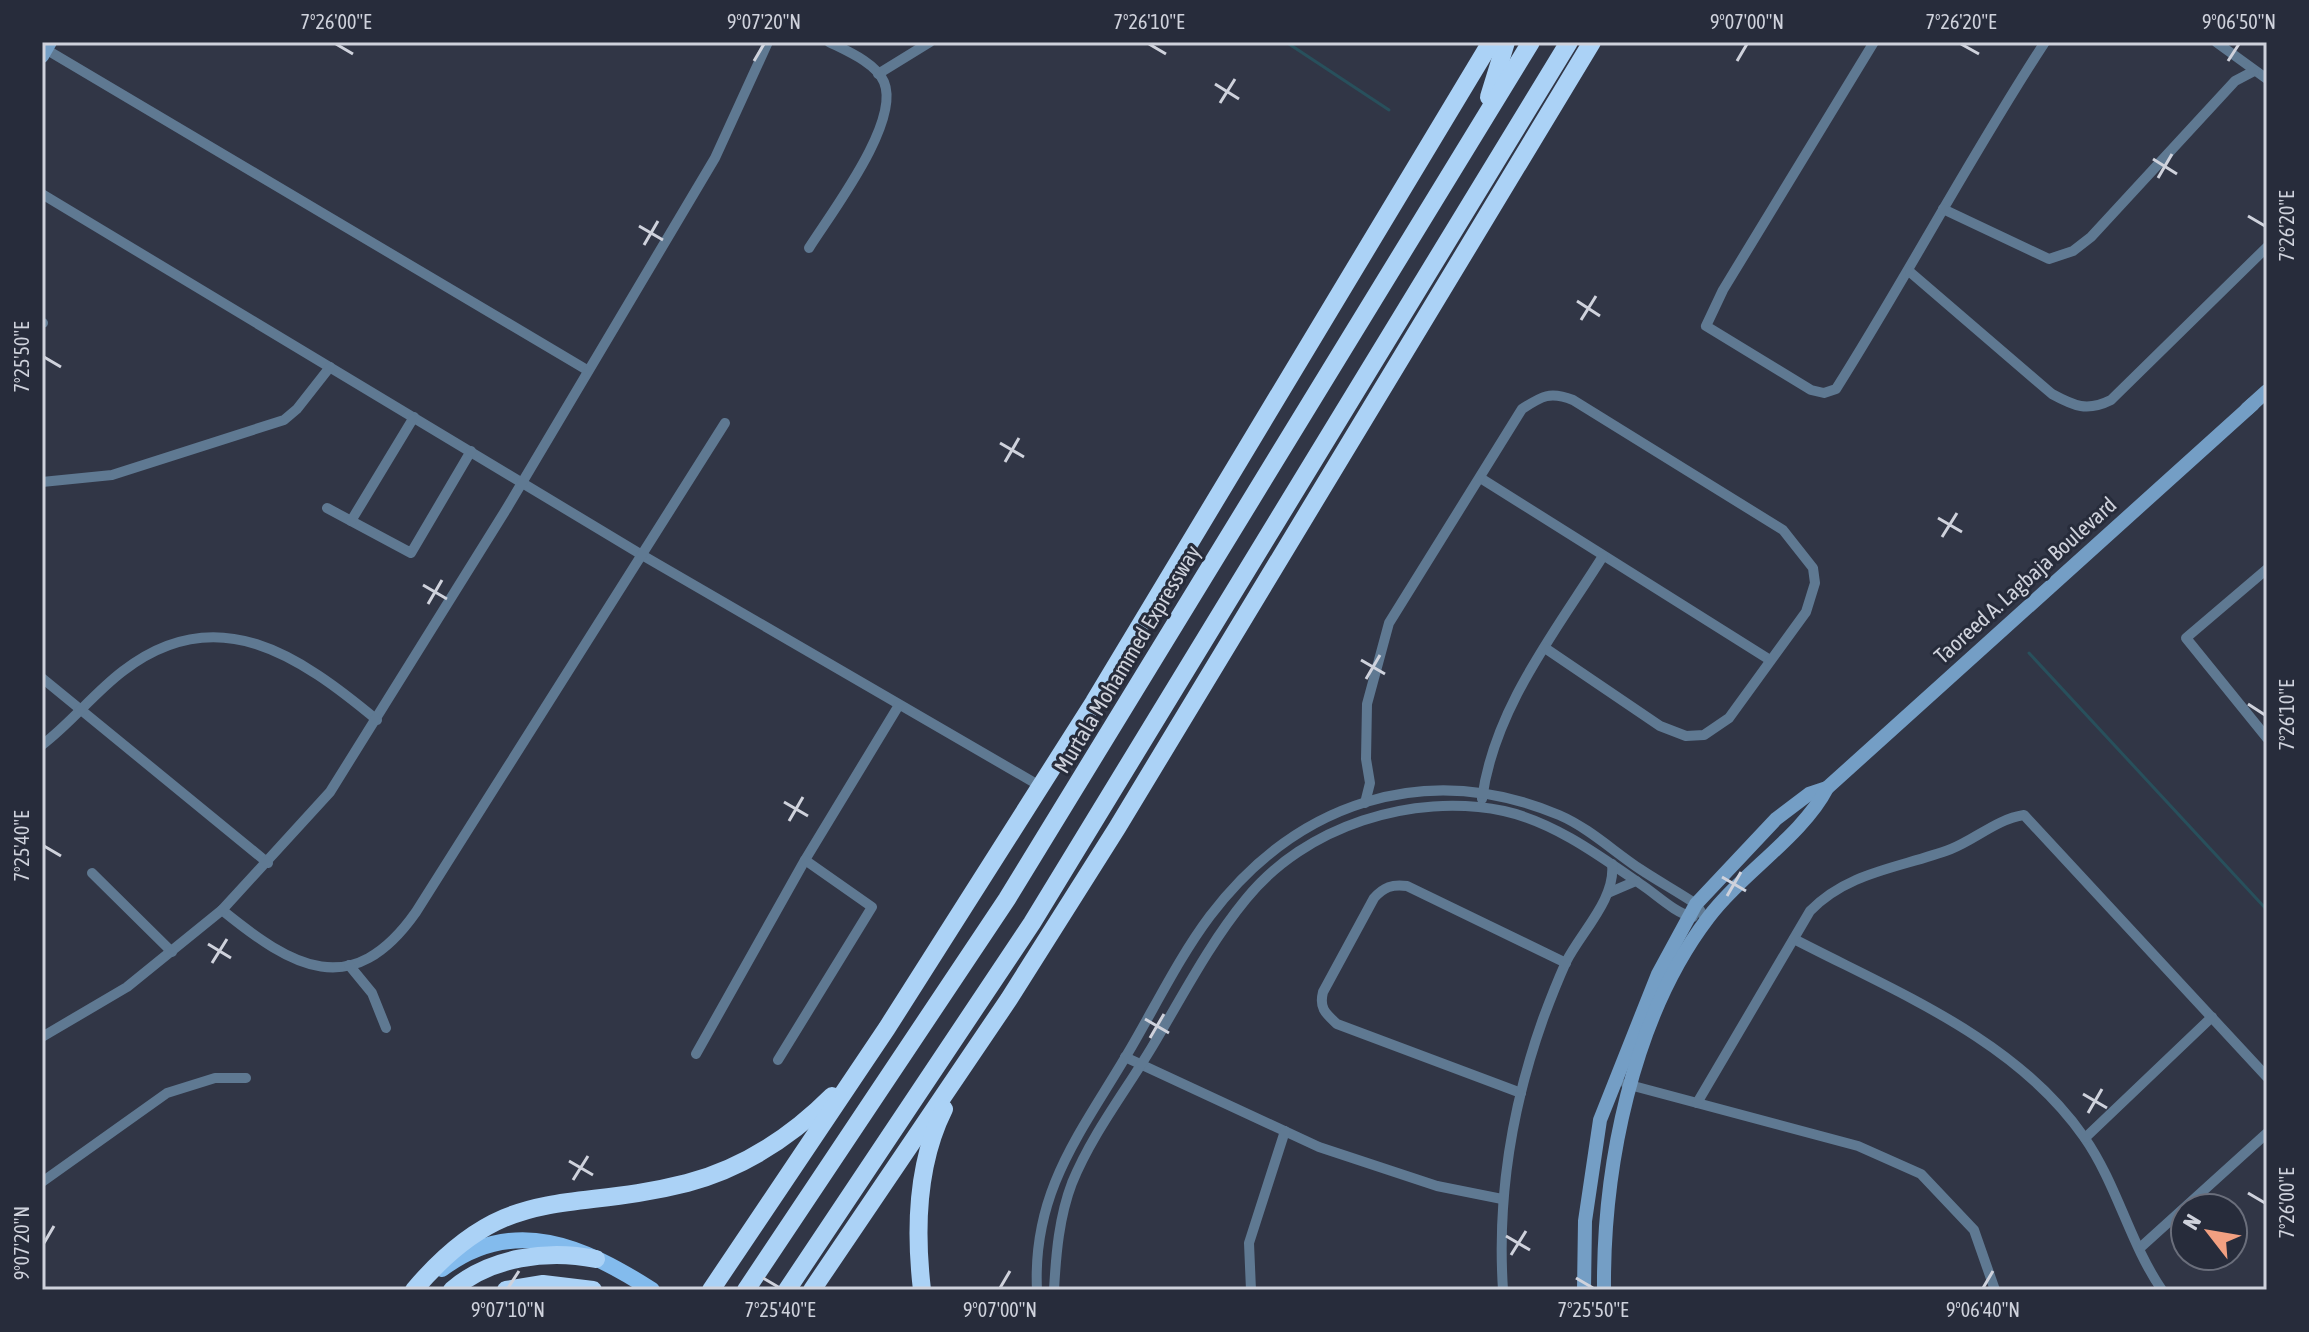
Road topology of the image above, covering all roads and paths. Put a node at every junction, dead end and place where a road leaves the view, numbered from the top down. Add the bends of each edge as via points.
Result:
1 (768, 42) edge
2 (829, 42) edge
3 (930, 42) edge
4 (1491, 42) edge
5 (1506, 42) edge
6 (1531, 42) edge
7 (1570, 42) edge
8 (1592, 42) edge
9 (1874, 42) edge
10 (2045, 42) edge
11 (2216, 42) edge
12 (45, 49) edge
13 (2254, 71) junction
14 (878, 74) junction
15 (2267, 79) edge
16 (1481, 123) junction
17 (1530, 146) junction
18 (42, 194) edge
19 (1943, 209) junction
20 (2267, 247) edge
21 (809, 248) dead end
22 (1910, 272) junction
23 (330, 367) junction
24 (587, 370) junction
25 (2267, 391) edge
26 (2253, 404) junction
27 (414, 417) junction
28 (725, 423) dead end
29 (471, 451) junction
30 (2175, 473) dead end
31 (1482, 479) junction
32 (42, 482) edge
33 (522, 483) junction
34 (327, 508) dead end
35 (351, 521) junction
36 (642, 555) junction
37 (1603, 556) junction
38 (2267, 569) edge
39 (1545, 648) junction
40 (1770, 660) junction
41 (42, 678) edge
42 (899, 705) junction
43 (81, 710) junction
44 (377, 720) junction
45 (2267, 738) edge
46 (42, 745) edge
47 (1370, 783) junction
48 (1040, 786) junction
49 (1827, 788) junction
50 (1483, 794) junction
51 (1382, 796) junction
52 (1365, 803) junction
53 (1481, 808) junction
54 (805, 860) junction
55 (268, 863) junction
56 (1612, 864) junction
57 (92, 873) dead end
58 (1636, 881) junction
59 (1608, 893) junction
60 (222, 910) junction
61 (1692, 910) junction
62 (1706, 920) junction
63 (1794, 939) junction
64 (172, 952) junction
65 (1566, 963) junction
66 (349, 965) junction
67 (1009, 999) junction
68 (2212, 1017) junction
69 (386, 1028) dead end
70 (887, 1028) junction
71 (42, 1037) edge
72 (696, 1054) dead end
73 (1125, 1057) junction
74 (778, 1060) dead end
75 (1141, 1065) junction
76 (2267, 1077) edge
77 (246, 1078) dead end
78 (1614, 1081) junction
79 (1630, 1085) junction
80 (1521, 1093) junction
81 (1697, 1103) junction
82 (1285, 1131) junction
83 (2267, 1133) edge
84 (2085, 1138) junction
85 (42, 1182) edge
86 (1502, 1199) junction
87 (2141, 1247) junction
88 (596, 1259) junction
89 (415, 1290) edge
90 (452, 1290) edge
91 (506, 1290) edge
92 (593, 1290) edge
93 (652, 1290) edge
94 (711, 1290) edge
95 (746, 1290) edge
96 (787, 1290) edge
97 (812, 1290) edge
98 (922, 1290) edge
99 (1037, 1290) edge
100 (1054, 1290) edge
101 (1251, 1290) edge
102 (1503, 1290) edge
103 (1584, 1290) edge
104 (1604, 1290) edge
105 (1995, 1290) edge
106 (2162, 1290) edge

1 - 24 street via 715,158
2 - 14 street
3 - 14 street
4 - 48 highway, Murtala Mohammed Expressway
5 - 16 highway
6 - 16 highway, Murtala Mohammed Expressway
7 - 17 highway
7 - 96 highway via 1032,923
8 - 17 highway
9 - 22 street via 1706,326 1824,393 1836,389
10 - 19 street
11 - 13 street
12 - 24 street
13 - 15 street
13 - 19 street via 2235,81 2073,251 2049,259
14 - 21 street via 886,92 884,120
16 - 95 highway, Murtala Mohammed Expressway via 1015,886
17 - 67 highway
18 - 23 street
19 - 22 street
20 - 22 street via 2111,400 2095,408 2077,407 2052,394
23 - 27 street
23 - 32 street via 284,420 112,475
24 - 33 street
25 - 26 street, Taoreed A. Lagbaja Boulevard
26 - 30 street, Taoreed A. Lagbaja Boulevard
26 - 49 street, Taoreed A. Lagbaja Boulevard
27 - 29 street
27 - 35 street
28 - 36 street
29 - 33 street
29 - 35 street via 411,553
31 - 37 street
31 - 40 street via 1522,409 1556,393 1770,522 1800,549 1813,568 1815,583 1806,612
31 - 47 street via 1389,623 1367,704
33 - 36 street
33 - 44 street
34 - 35 street
36 - 42 street
36 - 66 street via 403,930 377,954
37 - 39 street
37 - 40 street
38 - 45 street via 2186,638
39 - 40 street via 1660,726 1686,736 1704,735 1729,718
39 - 50 street via 1503,724
41 - 43 street
42 - 48 street
42 - 54 street
43 - 44 street via 159,646 186,638 234,639 294,659
43 - 46 street
43 - 55 street
44 - 55 street via 330,792
47 - 51 street
47 - 52 street
48 - 70 highway, Murtala Mohammed Expressway
49 - 61 street, Taoreed A. Lagbaja Boulevard via 1809,794 1776,819
49 - 62 street, Taoreed A. Lagbaja Boulevard via 1806,817
50 - 51 street via 1445,790
50 - 53 street
50 - 61 street via 1562,816
51 - 52 street
52 - 73 street via 1297,833 1237,885 1209,918
53 - 56 street via 1538,822
53 - 75 street via 1386,813 1343,827 1277,868 1220,934
54 - 72 street
54 - 74 street via 872,907
55 - 60 street
56 - 58 street
56 - 59 street
57 - 64 street
58 - 59 street
58 - 61 street
59 - 65 street
60 - 64 street
60 - 66 street via 289,959
61 - 62 street
61 - 78 street, Taoreed A. Lagbaja Boulevard via 1658,974
62 - 79 street, Taoreed A. Lagbaja Boulevard via 1675,973
63 - 68 street via 1828,893 1893,863 1953,848 2024,815
63 - 81 street
63 - 84 street via 1992,1048 2028,1073
64 - 71 street via 95,1008
65 - 80 street
65 - 80 street via 1407,886 1395,885 1374,898 1323,992 1323,1011 1337,1024
66 - 69 street via 372,993
67 - 97 highway
67 - 98 highway via 941,1114 929,1148 917,1221
68 - 76 street
68 - 84 street
70 - 89 highway via 810,1118 748,1159 689,1182 516,1211 451,1249
70 - 94 highway, Murtala Mohammed Expressway
73 - 75 street
73 - 99 street via 1074,1136 1052,1186 1036,1261
75 - 82 street
75 - 100 street via 1073,1182 1064,1210
77 - 85 street via 215,1078 167,1093
78 - 79 street
78 - 103 street, Taoreed A. Lagbaja Boulevard via 1592,1161
79 - 81 street
79 - 104 street, Taoreed A. Lagbaja Boulevard via 1608,1185
80 - 86 street
81 - 105 street via 1858,1146 1921,1174 1974,1230
82 - 86 street via 1379,1170
82 - 101 street via 1249,1243
83 - 87 street
84 - 87 street
86 - 102 street
87 - 106 street
88 - 89 main road via 543,1240 493,1243 450,1263
88 - 90 highway via 550,1253 525,1257
88 - 93 main road
91 - 92 highway via 543,1284

